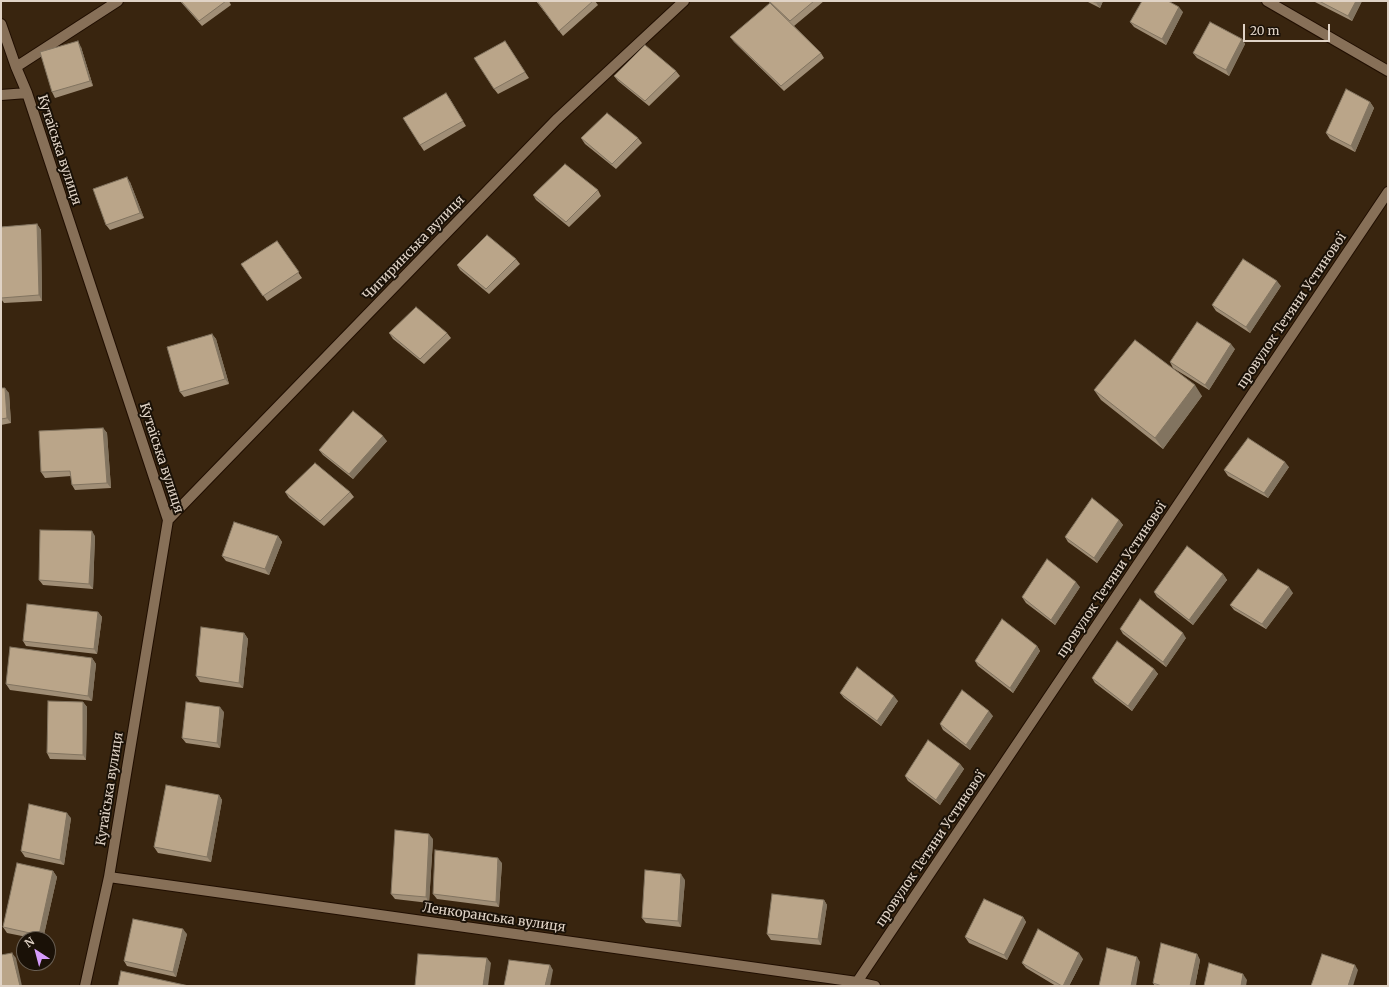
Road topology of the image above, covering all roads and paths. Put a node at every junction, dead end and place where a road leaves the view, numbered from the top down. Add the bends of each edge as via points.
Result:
1 (118, 1) edge
2 (684, 1) edge
3 (1267, 1) edge
4 (1, 24) edge
5 (16, 67) junction
6 (1388, 71) edge
7 (27, 93) junction
8 (1, 95) edge
9 (1388, 192) edge
10 (168, 520) junction
11 (109, 877) junction
12 (857, 982) junction
13 (85, 986) edge
14 (875, 986) edge

1 - 5 street
2 - 10 street, Чигиринська вулиця via 556,120
3 - 6 street
4 - 5 street, Кутаїська вулиця
5 - 7 street, Кутаїська вулиця
7 - 8 street
7 - 10 street, Кутаїська вулиця
9 - 12 street, провулок Тетяни Устинової
10 - 11 street, Кутаїська вулиця
11 - 12 street, Ленкоранська вулиця
11 - 13 street, Кутаїська вулиця
12 - 14 street, Ленкоранська вулиця

